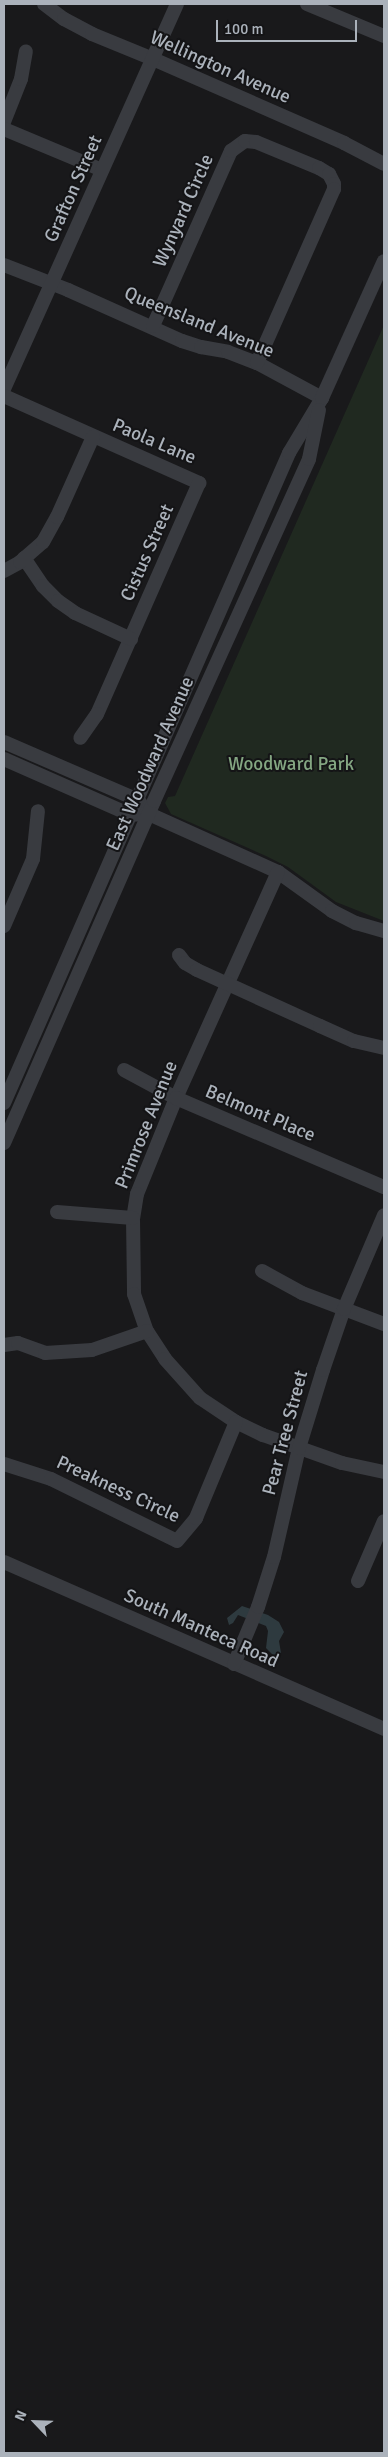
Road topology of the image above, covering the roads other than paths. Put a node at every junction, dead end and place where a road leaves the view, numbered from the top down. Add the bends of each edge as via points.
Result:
1 (177, 4) edge
2 (307, 4) edge
3 (47, 5) edge
4 (384, 36) edge
5 (26, 51) dead end
6 (152, 59) junction
7 (4, 122) edge
8 (4, 129) edge
9 (384, 164) edge
10 (102, 170) junction
11 (384, 261) edge
12 (4, 265) edge
13 (52, 285) junction
14 (153, 326) junction
15 (257, 363) junction
16 (4, 389) edge
17 (4, 396) edge
18 (322, 398) junction
19 (93, 437) junction
20 (199, 483) joint
21 (24, 558) junction
22 (4, 571) edge
23 (131, 639) junction
24 (80, 738) dead end
25 (4, 742) edge
26 (4, 759) edge
27 (138, 800) junction
28 (38, 811) dead end
29 (149, 814) junction
30 (132, 815) junction
31 (278, 872) junction
32 (4, 926) edge
33 (384, 931) edge
34 (179, 955) dead end
35 (229, 983) junction
36 (384, 1048) edge
37 (124, 1070) dead end
38 (176, 1098) junction
39 (4, 1104) edge
40 (4, 1143) edge
41 (384, 1187) edge
42 (57, 1212) dead end
43 (384, 1215) edge
44 (133, 1218) junction
45 (262, 1271) dead end
46 (344, 1309) junction
47 (384, 1324) edge
48 (147, 1331) junction
49 (4, 1344) edge
50 (236, 1422) junction
51 (299, 1448) junction
52 (4, 1464) edge
53 (384, 1472) edge
54 (384, 1521) edge
55 (4, 1562) edge
56 (358, 1582) dead end
57 (234, 1664) junction
58 (384, 1729) edge

1 - 6 street, Grafton Street
2 - 4 street
3 - 6 street, Wellington Avenue via 64,19 92,34
5 - 7 street via 21,79
6 - 9 street, Wellington Avenue via 344,143
6 - 10 street, Grafton Street
8 - 10 street
10 - 13 street, Grafton Street
11 - 18 street, East Woodward Avenue
12 - 13 street, Queensland Avenue
13 - 14 street, Queensland Avenue
13 - 16 street, Grafton Street
14 - 15 street, Queensland Avenue via 182,340
14 - 15 street, Wynyard Circle via 231,151 245,141 256,142 319,168 329,174 334,184
15 - 18 street, Queensland Avenue
17 - 19 street, Paola Lane
18 - 27 street, East Woodward Avenue via 289,453
18 - 29 street, East Woodward Avenue via 308,459
19 - 20 street, Paola Lane
19 - 21 street via 43,542
20 - 23 street, Cistus Street
21 - 22 street
21 - 23 street via 58,601 75,613
23 - 24 street, Cistus Street via 97,714
25 - 27 street
26 - 30 street
27 - 29 street
27 - 30 street, East Woodward Avenue
28 - 32 street via 33,859
29 - 30 street
29 - 31 street
29 - 40 street, East Woodward Avenue
30 - 39 street, East Woodward Avenue
31 - 33 street via 332,911 356,923
31 - 35 street, Primrose Avenue
34 - 35 street via 191,967
35 - 36 street via 354,1041
35 - 38 street, Primrose Avenue
37 - 38 street, Belmont Place
38 - 41 street, Belmont Place
38 - 44 street, Primrose Avenue via 137,1194
42 - 44 street
43 - 46 street, Pear Tree Street
44 - 48 street, Primrose Avenue via 134,1294
45 - 46 street via 302,1293
46 - 47 street
46 - 51 street, Pear Tree Street
48 - 49 street via 92,1350 45,1353 18,1343
48 - 50 street, Primrose Avenue via 165,1359 200,1398
50 - 51 street, Primrose Avenue
50 - 52 street, Preakness Circle via 196,1518 177,1541 60,1482
51 - 53 street, Primrose Avenue via 350,1465
51 - 57 street, Pear Tree Street via 274,1557 258,1607
54 - 56 street
55 - 57 street, South Manteca Road
57 - 58 street, South Manteca Road

